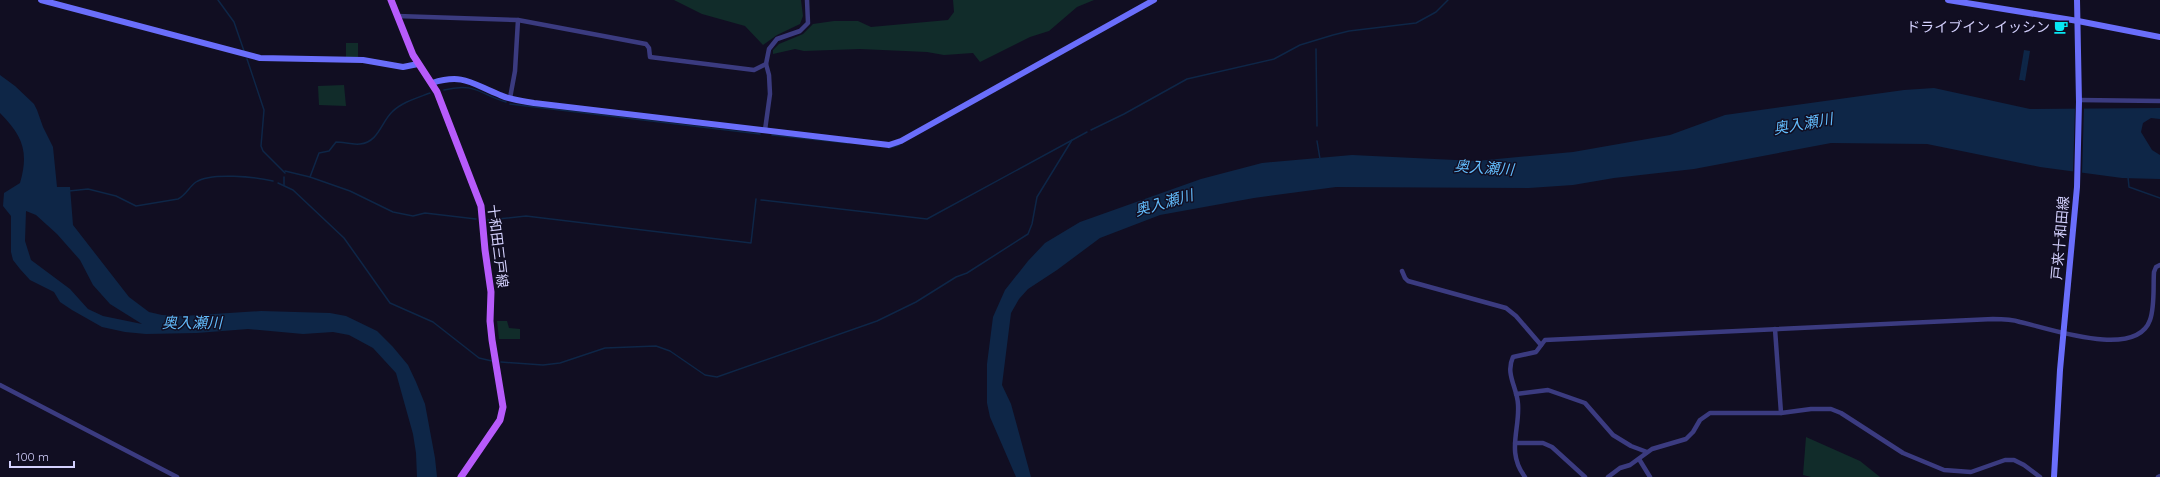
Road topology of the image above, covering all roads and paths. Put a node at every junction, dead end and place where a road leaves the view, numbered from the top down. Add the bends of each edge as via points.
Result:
1 (41, 0) edge
2 (391, 0) edge
3 (807, 0) edge
4 (1154, 0) edge
5 (1948, 0) edge
6 (2077, 0) edge
7 (397, 16) junction
8 (518, 20) junction
9 (2078, 21) junction
10 (2160, 37) edge
11 (418, 64) junction
12 (766, 64) junction
13 (432, 83) junction
14 (510, 98) junction
15 (2079, 101) junction
16 (2160, 101) edge
17 (765, 130) junction
18 (2160, 265) edge
19 (1402, 271) dead end
20 (1775, 329) junction
21 (2063, 333) junction
22 (1541, 345) junction
23 (0, 385) edge
24 (1516, 394) junction
25 (1781, 413) junction
26 (1515, 443) junction
27 (1647, 452) junction
28 (1639, 459) junction
29 (177, 477) edge
30 (461, 477) edge
31 (1525, 477) edge
32 (1585, 477) edge
33 (1608, 477) edge
34 (1650, 477) edge
35 (2040, 477) edge
36 (2054, 477) edge

1 - 11 street via 260,58 363,60 408,68
2 - 7 main road, 十和田三戸線
3 - 12 street via 808,23 800,31 777,39 769,49
4 - 17 street via 894,144
5 - 9 street
6 - 9 street, 戸来十和田線
7 - 8 street
7 - 11 main road, 十和田三戸線 via 406,43
8 - 12 street via 646,44 650,57 754,70
8 - 14 street via 515,71
9 - 10 street
9 - 15 street, 戸来十和田線
11 - 13 main road, 十和田三戸線
12 - 17 street via 770,86
13 - 14 street via 450,79 469,81
13 - 30 main road, 十和田三戸線 via 481,206 491,292 492,340 503,401 500,420
14 - 17 street
15 - 16 street
15 - 21 street, 戸来十和田線 via 2077,186
18 - 21 street via 2154,272 2151,319 2139,333 2128,339 2117,340
19 - 22 street via 1408,281 1506,308
20 - 21 street via 2000,319
20 - 22 street via 1548,340
20 - 25 street
21 - 36 street, 戸来十和田線
22 - 24 street via 1533,353 1513,357 1510,374
23 - 29 street
24 - 26 street via 1519,411
24 - 27 street via 1548,390 1585,403 1613,435
25 - 27 street via 1710,413 1700,420 1686,439
25 - 35 street via 1831,409 1903,453 1944,470 1971,472 2005,460 2014,460
26 - 31 street via 1515,453
26 - 32 street via 1543,443
27 - 28 street
28 - 33 street
28 - 34 street

